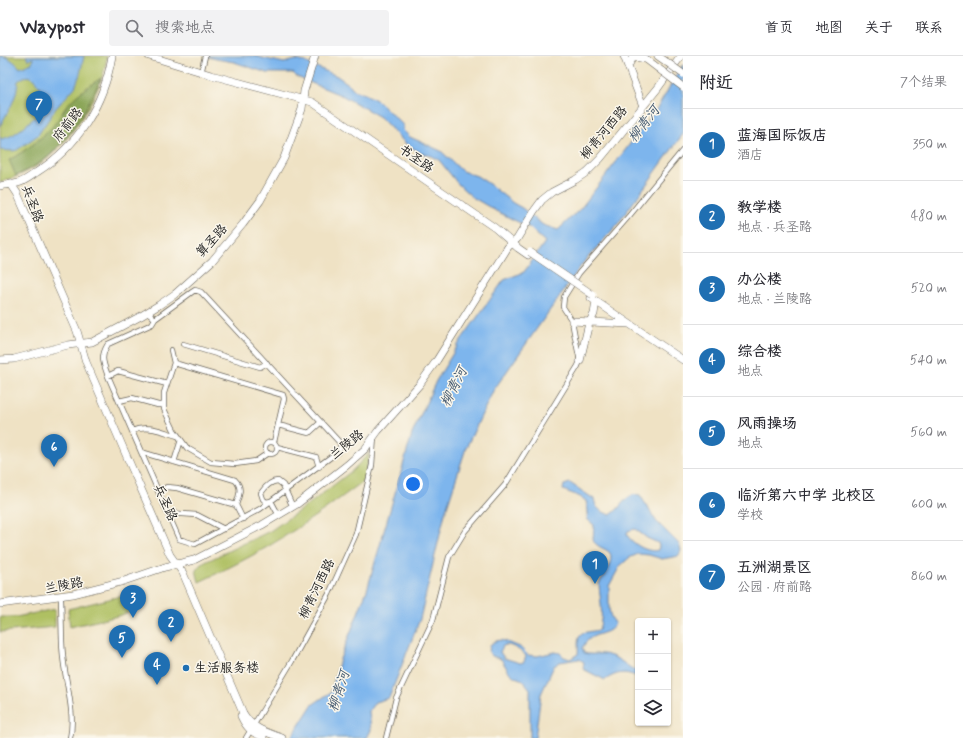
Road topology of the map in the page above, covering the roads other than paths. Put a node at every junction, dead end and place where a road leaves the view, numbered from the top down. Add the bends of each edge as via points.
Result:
1 (111, 56) edge
2 (149, 56) edge
3 (158, 56) edge
4 (205, 56) edge
5 (315, 56) edge
6 (318, 56) edge
7 (624, 56) edge
8 (658, 56) edge
9 (681, 56) edge
10 (644, 58) edge
11 (628, 66) junction
12 (202, 69) junction
13 (683, 74) edge
14 (308, 85) junction
15 (683, 87) edge
16 (304, 100) junction
17 (643, 106) junction
18 (683, 150) edge
19 (11, 184) junction
20 (0, 186) edge
21 (0, 190) edge
22 (513, 243) junction
23 (593, 298) junction
24 (148, 312) junction
25 (155, 319) junction
26 (572, 321) junction
27 (589, 323) junction
28 (629, 324) junction
29 (80, 343) junction
30 (183, 344) dead end
31 (171, 350) dead end
32 (683, 356) edge
33 (0, 360) edge
34 (683, 360) edge
35 (580, 361) junction
36 (174, 363) junction
37 (267, 363) junction
38 (0, 364) edge
39 (108, 376) junction
40 (167, 384) junction
41 (119, 401) junction
42 (164, 405) junction
43 (321, 422) junction
44 (278, 425) junction
45 (132, 431) junction
46 (374, 437) junction
47 (180, 438) junction
48 (274, 442) junction
49 (277, 447) junction
50 (141, 452) junction
51 (268, 453) junction
52 (174, 462) junction
53 (319, 467) junction
54 (158, 491) junction
55 (285, 491) junction
56 (271, 501) junction
57 (291, 503) junction
58 (236, 505) junction
59 (277, 512) junction
60 (168, 513) junction
61 (243, 519) junction
62 (224, 529) junction
63 (176, 565) junction
64 (61, 600) junction
65 (0, 604) edge
66 (0, 608) edge
67 (252, 729) junction
68 (281, 737) edge
69 (70, 738) edge
70 (246, 738) edge
71 (267, 738) edge
72 (386, 738) edge

1 - 19 main road, 府前路 via 97,97 77,131 43,164
2 - 16 main road, 书圣路
3 - 12 main road, 书圣路
4 - 12 street
5 - 14 main road, 算圣路
6 - 14 main road, 算圣路
7 - 11 main road
8 - 13 main road, bridge
9 - 17 main road, 柳青河西路
10 - 11 main road via 632,59
10 - 15 main road, bridge
11 - 17 main road
12 - 16 main road, 书圣路 via 300,96
14 - 16 main road, 算圣路 via 304,91
16 - 22 main road, 书圣路
16 - 24 main road, 算圣路 via 284,158 260,201 212,261 175,294
16 - 29 main road, 算圣路 via 298,108 280,156 257,199 210,258 157,302
17 - 22 main road, 柳青河西路 via 587,172 542,200
18 - 26 street via 569,288 564,297 563,307
19 - 20 main road, 府前路
19 - 21 main road, 府前路
19 - 29 main road, 兵圣路 via 69,324
22 - 23 main road, 书圣路, bridge via 520,245
22 - 46 main road, 柳青河西路 via 427,382 380,434
23 - 27 main road via 594,314
23 - 28 main road
23 - 32 main road
24 - 25 street
24 - 29 main road, 算圣路 via 92,342
25 - 37 street via 196,290 201,292
25 - 39 street via 152,324 108,344 102,360
26 - 27 main road
26 - 35 street
27 - 28 main road
27 - 35 main road
28 - 34 main road
29 - 33 main road, 算圣路
29 - 38 main road, 算圣路 via 56,352
29 - 63 main road, 兵圣路 via 175,553
30 - 37 street via 260,368
31 - 36 street
35 - 72 street via 516,469 464,531 449,557 433,620 396,698
36 - 40 street
36 - 44 street via 283,395
37 - 43 street
39 - 40 street via 118,371
39 - 41 street
40 - 42 street
41 - 42 street via 132,398
41 - 45 street
42 - 47 street
43 - 44 street via 308,433
43 - 53 street via 341,444 339,451
44 - 48 street
45 - 47 street via 140,428 151,429
45 - 50 street
46 - 57 main road, 兰陵路
46 - 63 main road, 兰陵路 via 347,465 297,504 242,537 194,560
46 - 67 street, 柳青河西路 via 370,476 356,534 329,594
47 - 51 street via 187,448 211,462 235,464 256,461
47 - 52 street
48 - 49 street
48 - 51 street via 266,444 265,449
49 - 51 street via 274,453
49 - 53 street via 316,457
50 - 52 street
50 - 54 street
52 - 58 street via 235,480 240,491
53 - 55 street
54 - 58 street via 167,487 177,488
54 - 60 street
55 - 56 street
55 - 56 street via 283,485 273,481 262,493 266,502
55 - 57 street
56 - 59 street
56 - 61 street
57 - 59 main road, 兰陵路
58 - 61 street
59 - 63 main road, 兰陵路
60 - 62 street via 197,515
60 - 62 street via 179,539 195,544
61 - 62 street
63 - 64 main road, 兰陵路 via 167,571 136,581
63 - 65 main road, 兰陵路 via 73,594
63 - 67 main road, 兵圣路 via 183,573
64 - 66 main road, 兰陵路
64 - 69 street via 63,655 72,717
67 - 68 main road
67 - 70 street, 柳青河西路
67 - 71 main road

